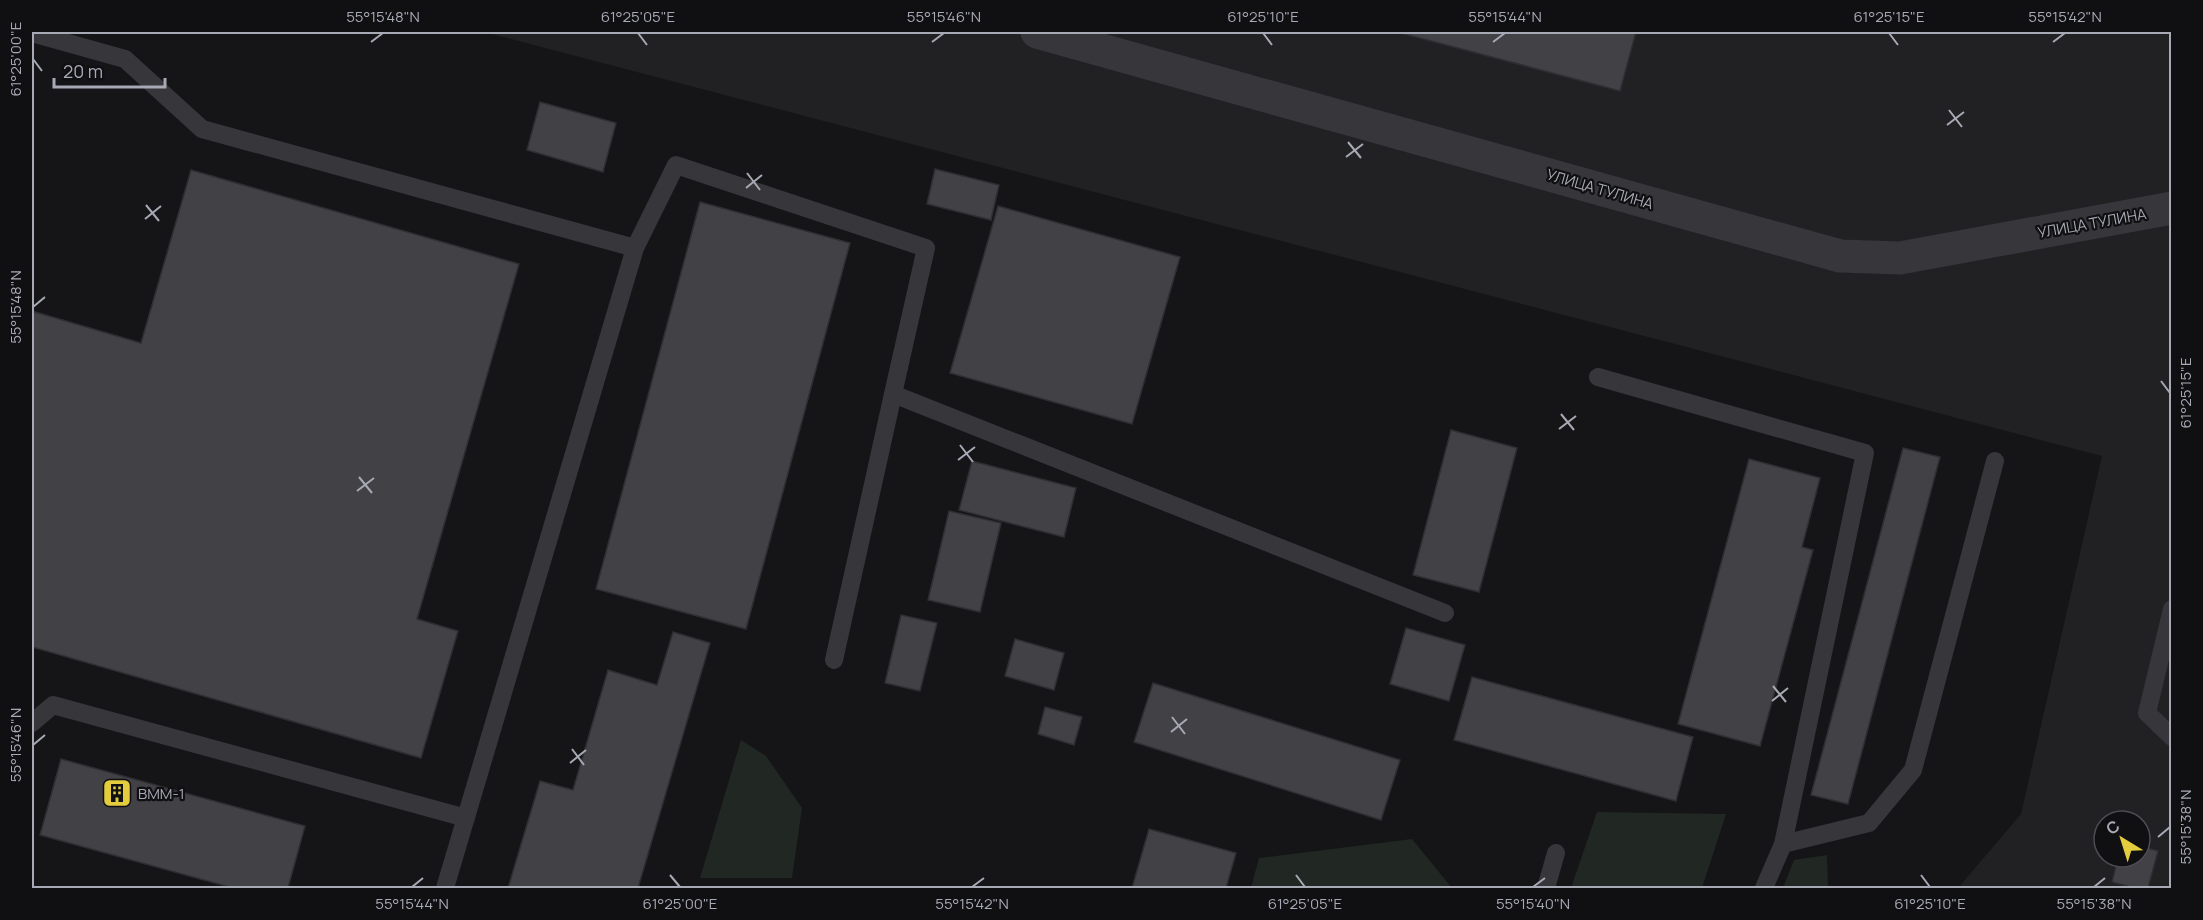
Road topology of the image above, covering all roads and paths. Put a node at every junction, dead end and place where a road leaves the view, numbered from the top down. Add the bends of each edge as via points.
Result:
1 (1037, 32) edge
2 (32, 33) edge
3 (2172, 208) edge
4 (635, 248) junction
5 (1598, 376) dead end
6 (893, 394) junction
7 (1995, 461) dead end
8 (2172, 609) edge
9 (1445, 613) dead end
10 (834, 660) dead end
11 (32, 723) edge
12 (2172, 737) edge
13 (466, 818) junction
14 (1784, 844) junction
15 (1556, 853) dead end
16 (445, 888) edge
17 (1546, 888) edge
18 (1764, 888) edge

1 - 3 street, УЛИЦА ТУЛИНА via 1840,256 1900,258
2 - 4 lane via 125,59 202,129
4 - 6 lane via 676,165 926,248
4 - 13 lane
5 - 14 lane via 1865,453
6 - 9 lane
6 - 10 lane
7 - 14 lane via 1913,770 1869,823
8 - 12 lane via 2147,712
11 - 13 lane via 53,705
13 - 16 lane
14 - 18 lane
15 - 17 lane

